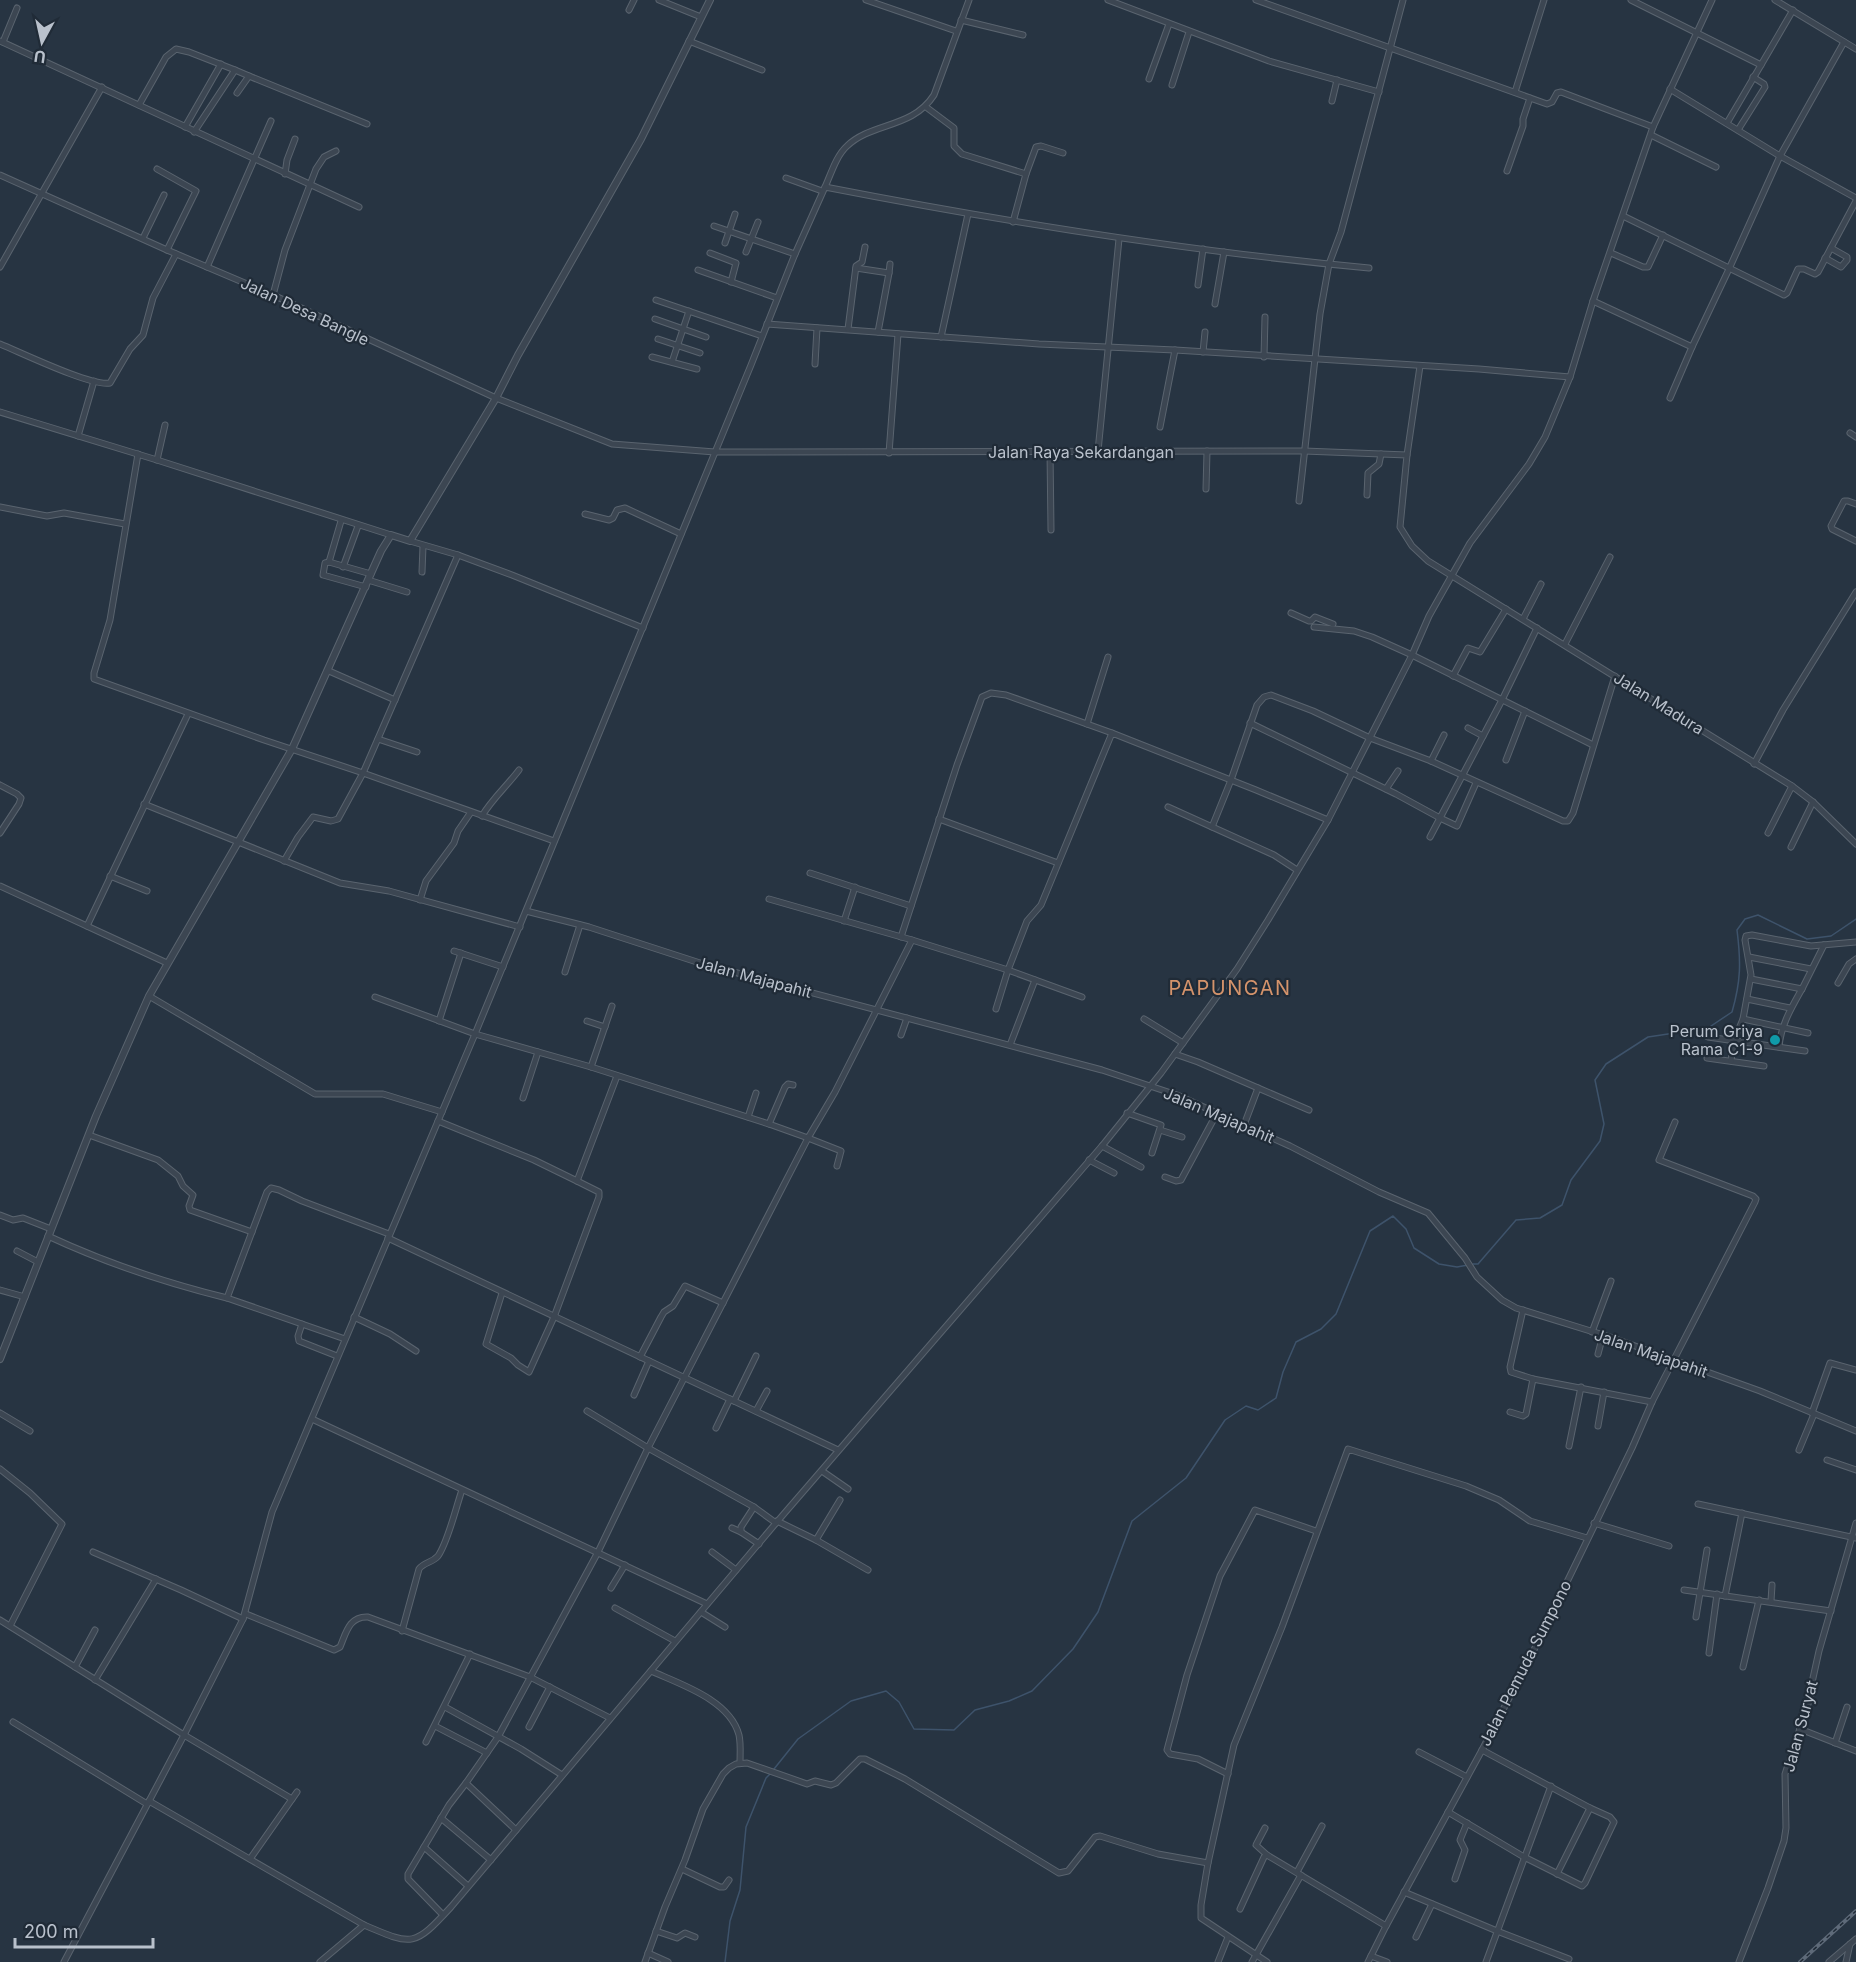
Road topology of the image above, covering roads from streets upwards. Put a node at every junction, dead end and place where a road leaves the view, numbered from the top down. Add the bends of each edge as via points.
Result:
1 (634, 0) edge
2 (659, 0) edge
3 (710, 0) edge
4 (866, 0) edge
5 (969, 0) edge
6 (1108, 0) edge
7 (1256, 0) edge
8 (1403, 0) edge
9 (1545, 0) edge
10 (1630, 0) edge
11 (1712, 0) edge
12 (1775, 0) edge
13 (17, 8) dead end
14 (629, 10) dead end
15 (1792, 10) junction
16 (701, 17) junction
17 (961, 20) junction
18 (1169, 24) junction
19 (956, 31) junction
20 (1190, 32) junction
21 (1696, 32) junction
22 (1023, 35) dead end
23 (2, 41) edge
24 (688, 41) junction
25 (1844, 42) junction
26 (1392, 48) junction
27 (1856, 49) edge
28 (221, 64) junction
29 (1761, 65) junction
30 (235, 70) junction
31 (762, 70) dead end
32 (249, 76) junction
33 (1754, 77) junction
34 (1149, 79) dead end
35 (1337, 80) junction
36 (1172, 85) dead end
37 (102, 87) junction
38 (1670, 89) junction
39 (1379, 92) junction
40 (1515, 92) junction
41 (237, 93) dead end
42 (1530, 98) junction
43 (1332, 100) dead end
44 (140, 105) junction
45 (926, 107) junction
46 (271, 121) dead end
47 (1727, 123) junction
48 (367, 124) dead end
49 (1653, 126) junction
50 (185, 127) junction
51 (1738, 130) junction
52 (194, 132) junction
53 (1651, 135) junction
54 (295, 139) dead end
55 (336, 151) dead end
56 (1063, 153) dead end
57 (1780, 156) junction
58 (253, 159) junction
59 (1716, 166) dead end
60 (157, 169) dead end
61 (1507, 171) dead end
62 (285, 174) junction
63 (1026, 174) junction
64 (0, 176) edge
65 (786, 178) dead end
66 (310, 185) junction
67 (823, 189) junction
68 (42, 194) junction
69 (164, 195) dead end
70 (1856, 200) edge
71 (359, 207) dead end
72 (735, 214) dead end
73 (968, 214) junction
74 (1623, 216) junction
75 (758, 222) dead end
76 (1013, 222) junction
77 (714, 226) dead end
78 (729, 231) junction
79 (1663, 235) junction
80 (142, 238) junction
81 (1119, 238) junction
82 (751, 239) junction
83 (725, 243) dead end
84 (865, 247) dead end
85 (1831, 248) junction
86 (1203, 249) junction
87 (167, 250) junction
88 (746, 252) dead end
89 (1224, 252) junction
90 (710, 253) dead end
91 (1611, 253) junction
92 (176, 254) junction
93 (795, 254) junction
94 (1825, 258) junction
95 (890, 264) dead end
96 (1329, 264) junction
97 (0, 267) edge
98 (207, 267) junction
99 (856, 268) junction
100 (1369, 268) dead end
101 (1729, 268) junction
102 (698, 270) dead end
103 (888, 273) junction
104 (731, 282) junction
105 (1198, 285) dead end
106 (273, 295) junction
107 (777, 298) junction
108 (656, 300) dead end
109 (1593, 302) junction
110 (1215, 304) dead end
111 (689, 311) junction
112 (1265, 317) dead end
113 (655, 319) dead end
114 (767, 324) junction
115 (817, 327) junction
116 (683, 329) junction
117 (848, 329) junction
118 (878, 332) junction
119 (1205, 332) dead end
120 (898, 333) junction
121 (762, 336) junction
122 (706, 337) dead end
123 (941, 337) junction
124 (658, 339) dead end
125 (0, 344) edge
126 (678, 346) junction
127 (1692, 347) junction
128 (1108, 348) junction
129 (1174, 350) junction
130 (1203, 352) junction
131 (700, 353) dead end
132 (652, 357) dead end
133 (1264, 357) junction
134 (1314, 360) junction
135 (672, 362) junction
136 (815, 364) dead end
137 (1420, 366) junction
138 (697, 369) dead end
139 (1570, 377) junction
140 (94, 381) junction
141 (496, 398) junction
142 (1670, 398) dead end
143 (0, 412) edge
144 (165, 425) dead end
145 (1160, 427) dead end
146 (1850, 433) dead end
147 (78, 436) junction
148 (1856, 436) edge
149 (612, 444) joint
150 (1050, 451) junction
151 (1098, 451) junction
152 (1207, 451) junction
153 (1304, 451) junction
154 (715, 452) junction
155 (889, 453) junction
156 (138, 454) junction
157 (1381, 454) junction
158 (1407, 455) junction
159 (157, 460) junction
160 (1206, 489) dead end
161 (1367, 495) dead end
162 (1299, 501) dead end
163 (1856, 504) edge
164 (0, 507) edge
165 (585, 514) dead end
166 (341, 521) junction
167 (125, 524) junction
168 (358, 526) junction
169 (1051, 530) dead end
170 (681, 534) junction
171 (391, 535) junction
172 (410, 541) junction
173 (1856, 541) edge
174 (423, 546) junction
175 (458, 555) junction
176 (1610, 557) dead end
177 (328, 562) junction
178 (343, 567) junction
179 (422, 572) dead end
180 (1451, 576) junction
181 (368, 581) junction
182 (1541, 584) dead end
183 (407, 592) dead end
184 (1856, 592) edge
185 (1506, 609) junction
186 (1291, 613) dead end
187 (1523, 619) junction
188 (1333, 624) dead end
189 (1314, 627) dead end
190 (643, 628) junction
191 (1538, 628) junction
192 (1565, 644) junction
193 (1412, 655) junction
194 (1108, 657) dead end
195 (329, 671) junction
196 (1453, 676) junction
197 (1615, 676) junction
198 (395, 700) junction
199 (1502, 700) junction
200 (1525, 711) junction
201 (188, 714) junction
202 (1250, 723) junction
203 (1087, 724) junction
204 (1468, 728) dead end
205 (1112, 733) junction
206 (1444, 735) dead end
207 (1483, 736) junction
208 (1370, 738) junction
209 (378, 739) junction
210 (1593, 745) junction
211 (292, 749) junction
212 (417, 753) dead end
213 (1506, 760) dead end
214 (1431, 761) junction
215 (1755, 764) junction
216 (519, 770) dead end
217 (1398, 771) dead end
218 (363, 773) junction
219 (1352, 773) junction
220 (1461, 777) junction
221 (1231, 780) junction
222 (1476, 783) junction
223 (0, 785) edge
224 (1792, 786) junction
225 (1386, 789) junction
226 (1813, 801) junction
227 (144, 804) junction
228 (1168, 807) dead end
229 (471, 812) junction
230 (482, 816) junction
231 (1440, 818) junction
232 (939, 819) junction
233 (1328, 820) junction
234 (1212, 826) junction
235 (0, 833) edge
236 (1768, 833) dead end
237 (1430, 837) dead end
238 (554, 841) junction
239 (240, 842) junction
240 (1856, 844) edge
241 (1791, 847) dead end
242 (284, 861) junction
243 (1058, 863) junction
244 (1297, 870) junction
245 (810, 873) dead end
246 (110, 876) junction
247 (0, 886) edge
248 (855, 887) junction
249 (147, 891) dead end
250 (769, 899) dead end
251 (420, 900) junction
252 (911, 906) junction
253 (526, 910) junction
254 (844, 921) junction
255 (580, 925) junction
256 (87, 926) junction
257 (520, 927) junction
258 (901, 938) junction
259 (912, 940) junction
260 (1856, 942) edge
261 (1824, 945) junction
262 (454, 951) dead end
263 (461, 953) junction
264 (1749, 957) junction
265 (1856, 959) edge
266 (167, 963) junction
267 (503, 967) junction
268 (1811, 969) junction
269 (1008, 970) junction
270 (565, 972) dead end
271 (1750, 979) junction
272 (1035, 980) junction
273 (1838, 982) dead end
274 (1802, 989) junction
275 (149, 996) junction
276 (375, 997) dead end
277 (1082, 997) dead end
278 (1747, 999) junction
279 (612, 1006) dead end
280 (1790, 1008) junction
281 (878, 1009) junction
282 (996, 1009) dead end
283 (907, 1018) junction
284 (1144, 1019) dead end
285 (1743, 1019) junction
286 (439, 1021) junction
287 (587, 1021) dead end
288 (605, 1027) junction
289 (1783, 1027) junction
290 (1808, 1033) dead end
291 (475, 1034) junction
292 (901, 1035) dead end
293 (1707, 1037) dead end
294 (1734, 1039) junction
295 (1183, 1043) junction
296 (1011, 1046) junction
297 (1779, 1047) junction
298 (1805, 1051) dead end
299 (538, 1052) junction
300 (1175, 1054) junction
301 (1707, 1058) dead end
302 (1731, 1061) junction
303 (1764, 1066) dead end
304 (591, 1067) junction
305 (617, 1076) junction
306 (793, 1085) dead end
307 (1150, 1086) junction
308 (1258, 1088) junction
309 (756, 1093) dead end
310 (523, 1098) dead end
311 (1309, 1110) dead end
312 (442, 1112) junction
313 (1127, 1113) junction
314 (1217, 1113) junction
315 (748, 1117) junction
316 (438, 1121) junction
317 (1675, 1122) dead end
318 (769, 1124) junction
319 (1244, 1125) junction
320 (1160, 1130) junction
321 (89, 1135) junction
322 (1182, 1137) dead end
323 (808, 1138) junction
324 (1102, 1146) junction
325 (1152, 1153) dead end
326 (1089, 1160) junction
327 (837, 1166) dead end
328 (1141, 1167) dead end
329 (1114, 1173) dead end
330 (1165, 1177) dead end
331 (578, 1181) junction
332 (0, 1215) edge
333 (50, 1232) junction
334 (252, 1232) junction
335 (389, 1236) junction
336 (16, 1251) dead end
337 (38, 1262) junction
338 (1611, 1281) dead end
339 (0, 1290) edge
340 (502, 1293) junction
341 (25, 1298) junction
342 (227, 1298) junction
343 (723, 1303) junction
344 (1523, 1310) junction
345 (354, 1317) junction
346 (554, 1317) junction
347 (302, 1324) junction
348 (1592, 1332) junction
349 (1603, 1335) junction
350 (345, 1339) junction
351 (416, 1351) dead end
352 (1598, 1354) dead end
353 (337, 1356) junction
354 (756, 1356) dead end
355 (640, 1357) junction
356 (0, 1359) edge
357 (1674, 1360) junction
358 (649, 1361) junction
359 (1856, 1371) edge
360 (684, 1378) junction
361 (1533, 1379) junction
362 (1581, 1387) junction
363 (766, 1391) dead end
364 (1604, 1392) junction
365 (634, 1395) dead end
366 (732, 1400) junction
367 (1652, 1402) junction
368 (587, 1411) dead end
369 (756, 1411) junction
370 (1510, 1412) dead end
371 (0, 1413) edge
372 (1813, 1414) junction
373 (312, 1419) junction
374 (1598, 1426) dead end
375 (716, 1428) dead end
376 (30, 1431) dead end
377 (1856, 1431) edge
378 (1569, 1446) dead end
379 (648, 1448) junction
380 (838, 1450) junction
381 (1799, 1450) dead end
382 (1827, 1460) dead end
383 (0, 1469) edge
384 (1856, 1470) edge
385 (822, 1471) junction
386 (848, 1489) dead end
387 (462, 1490) junction
388 (840, 1500) dead end
389 (1698, 1504) dead end
390 (754, 1507) junction
391 (1742, 1513) junction
392 (776, 1522) junction
393 (1594, 1523) junction
394 (1856, 1523) edge
395 (732, 1528) dead end
396 (1316, 1531) junction
397 (741, 1532) junction
398 (1854, 1537) edge
399 (1587, 1538) junction
400 (816, 1540) junction
401 (759, 1544) junction
402 (1670, 1546) dead end
403 (1707, 1550) dead end
404 (93, 1552) dead end
405 (598, 1552) junction
406 (712, 1552) dead end
407 (625, 1565) junction
408 (736, 1570) junction
409 (868, 1570) dead end
410 (156, 1579) junction
411 (1772, 1585) dead end
412 (611, 1588) dead end
413 (1684, 1590) dead end
414 (1699, 1592) junction
415 (1717, 1594) junction
416 (1725, 1596) junction
417 (1759, 1600) junction
418 (1771, 1601) junction
419 (707, 1604) junction
420 (615, 1608) dead end
421 (1831, 1611) junction
422 (700, 1612) junction
423 (244, 1617) junction
424 (1696, 1617) dead end
425 (0, 1620) edge
426 (10, 1626) junction
427 (725, 1627) dead end
428 (95, 1630) dead end
429 (402, 1631) junction
430 (675, 1641) junction
431 (1709, 1653) dead end
432 (470, 1654) junction
433 (1743, 1666) dead end
434 (75, 1667) junction
435 (651, 1671) junction
436 (530, 1677) junction
437 (95, 1680) junction
438 (550, 1687) junction
439 (445, 1707) junction
440 (1847, 1707) dead end
441 (610, 1718) junction
442 (13, 1722) dead end
443 (435, 1725) junction
444 (529, 1727) dead end
445 (1800, 1729) junction
446 (184, 1736) junction
447 (498, 1737) junction
448 (426, 1742) dead end
449 (1835, 1743) junction
450 (1482, 1750) junction
451 (1856, 1751) edge
452 (1419, 1752) dead end
453 (487, 1754) junction
454 (740, 1763) junction
455 (1228, 1774) junction
456 (562, 1776) junction
457 (1467, 1777) junction
458 (466, 1783) junction
459 (1551, 1786) junction
460 (297, 1791) dead end
461 (292, 1799) junction
462 (148, 1802) junction
463 (1590, 1808) junction
464 (1448, 1812) junction
465 (441, 1818) junction
466 (1467, 1823) junction
467 (1323, 1826) dead end
468 (1265, 1828) dead end
469 (516, 1830) junction
470 (424, 1847) junction
471 (1267, 1855) junction
472 (1524, 1857) junction
473 (250, 1859) junction
474 (491, 1860) junction
475 (1208, 1863) junction
476 (682, 1869) junction
477 (1299, 1874) junction
478 (1557, 1874) junction
479 (1455, 1879) dead end
480 (729, 1880) dead end
481 (468, 1886) junction
482 (1404, 1892) junction
483 (1432, 1904) junction
484 (1240, 1909) dead end
485 (443, 1916) junction
486 (364, 1925) junction
487 (1386, 1926) junction
488 (656, 1931) junction
489 (1497, 1931) junction
490 (695, 1937) dead end
491 (1228, 1937) junction
492 (1416, 1937) dead end
493 (1854, 1942) edge
494 (648, 1953) junction
495 (1256, 1955) junction
496 (1370, 1959) edge
497 (1569, 1959) dead end
498 (64, 1962) edge
499 (320, 1962) edge
500 (645, 1962) edge
501 (668, 1962) edge
502 (1218, 1962) edge
503 (1252, 1962) edge
504 (1267, 1962) edge
505 (1387, 1962) edge
506 (1486, 1962) edge
507 (1739, 1962) edge
508 (1829, 1962) edge
509 (1846, 1962) edge

1 - 14 street
2 - 16 street
3 - 16 street
4 - 19 street
5 - 17 street
6 - 18 street
7 - 26 street
8 - 26 street
9 - 40 street
10 - 21 street
11 - 21 street
12 - 15 street
13 - 23 street
15 - 25 street
15 - 29 street
16 - 24 street
17 - 19 street
17 - 22 street
18 - 20 street
18 - 34 street
19 - 45 street via 934,95
20 - 35 street via 1269,61
20 - 36 street
21 - 29 street
21 - 38 street
23 - 37 street
24 - 31 street
24 - 141 street via 641,139
25 - 27 street
25 - 57 street
26 - 39 street
26 - 40 street
28 - 30 street
28 - 44 street via 176,49 166,57
28 - 50 street
29 - 33 street
30 - 32 street
30 - 52 street
32 - 41 street
32 - 48 street
33 - 47 street
33 - 51 street via 1766,85
35 - 39 street
35 - 43 street
37 - 44 street
37 - 68 street
38 - 47 street
38 - 49 street
39 - 96 street
40 - 42 street
42 - 49 street via 1549,104 1561,92
42 - 61 street
44 - 50 street
45 - 63 street via 954,128 954,143 959,152
45 - 67 street via 847,145
46 - 58 street
47 - 51 street
49 - 53 street
50 - 52 street
51 - 57 street
52 - 58 street
53 - 59 street
53 - 74 street
54 - 62 street
55 - 66 street via 324,157
56 - 63 street via 1036,147
57 - 70 street
57 - 101 street
58 - 62 street
58 - 98 street
60 - 87 street via 196,191
62 - 66 street
63 - 76 street
64 - 68 street, Jalan Desa Bangle
65 - 67 street
66 - 71 street
66 - 106 street
67 - 73 street
67 - 93 street
68 - 80 street, Jalan Desa Bangle
68 - 97 street
69 - 80 street
70 - 85 street
72 - 78 street
73 - 76 street
73 - 123 street
74 - 79 street
74 - 91 street
75 - 82 street
76 - 81 street
77 - 78 street
78 - 82 street
78 - 83 street
79 - 91 street via 1648,267
79 - 101 street
80 - 87 street, Jalan Desa Bangle
81 - 86 street
81 - 128 street
82 - 88 street
82 - 93 street
84 - 99 street via 862,262
85 - 94 street
85 - 94 street via 1847,260 1841,267
86 - 89 street
86 - 105 street
87 - 92 street, Jalan Desa Bangle
89 - 96 street
89 - 110 street
90 - 104 street via 736,263
91 - 109 street
92 - 98 street, Jalan Desa Bangle
92 - 140 street via 153,298 143,335 111,382
93 - 107 street
94 - 101 street via 1816,274 1798,269 1784,295
95 - 103 street
96 - 100 street
96 - 134 street
98 - 106 street, Jalan Desa Bangle
99 - 103 street
99 - 117 street
101 - 127 street
102 - 104 street
103 - 118 street
104 - 107 street
106 - 141 street, Jalan Desa Bangle
107 - 114 street
108 - 111 street
109 - 127 street
109 - 139 street
111 - 116 street
111 - 121 street
112 - 133 street
113 - 116 street
114 - 115 street
114 - 121 street
115 - 117 street
115 - 136 street
116 - 122 street
116 - 126 street
117 - 118 street
118 - 120 street
119 - 130 street
120 - 123 street
120 - 155 street
121 - 154 street
123 - 128 street
124 - 126 street
125 - 140 street
126 - 131 street
126 - 135 street
127 - 142 street
128 - 129 street
128 - 151 street
129 - 130 street
129 - 145 street
130 - 133 street
132 - 135 street
133 - 134 street
134 - 137 street
134 - 153 street
135 - 138 street
137 - 139 street
137 - 158 street
139 - 180 street via 1545,438
140 - 147 street
141 - 149 street, Jalan Desa Bangle
141 - 172 street
143 - 147 street
144 - 159 street
146 - 148 street
147 - 156 street
149 - 154 street, Jalan Raya Sekardangan
150 - 151 street, Jalan Raya Sekardangan
150 - 155 street, Jalan Raya Sekardangan
150 - 169 street
151 - 152 street, Jalan Raya Sekardangan
152 - 153 street, Jalan Raya Sekardangan
152 - 160 street
153 - 157 street, Jalan Raya Sekardangan
153 - 162 street
154 - 155 street, Jalan Raya Sekardangan
154 - 170 street
156 - 159 street
156 - 167 street
157 - 158 street, Jalan Raya Sekardangan
157 - 161 street via 1379,465 1368,473
158 - 180 street via 1400,527 1421,555
159 - 166 street
163 - 173 street via 1844,502 1831,526
164 - 167 street
165 - 170 street via 609,520 617,510 625,508
166 - 168 street
166 - 177 street
167 - 201 street via 110,621 93,677
168 - 171 street
168 - 178 street
170 - 190 street
171 - 172 street
171 - 181 street
172 - 174 street
174 - 175 street
174 - 179 street
175 - 190 street
175 - 198 street
176 - 192 street
177 - 178 street
177 - 181 street via 323,575
178 - 181 street
180 - 185 street, Jalan Madura
180 - 193 street
181 - 183 street
181 - 195 street
182 - 187 street
184 - 215 street via 1783,710
185 - 187 street, Jalan Madura
185 - 196 street via 1480,652 1468,648
186 - 188 street via 1309,621 1315,617
187 - 191 street, Jalan Madura
189 - 193 street via 1353,631
190 - 238 street
191 - 192 street, Jalan Madura
191 - 199 street
192 - 197 street, Jalan Madura
193 - 196 street
193 - 208 street
194 - 203 street
195 - 198 street
195 - 211 street
196 - 199 street
197 - 210 street
197 - 215 street, Jalan Madura
198 - 209 street
199 - 200 street
199 - 207 street
200 - 210 street
200 - 213 street
201 - 211 street
201 - 227 street
202 - 208 street via 1257,705 1271,695
202 - 219 street
202 - 221 street
203 - 205 street
203 - 232 street via 1006,695 984,696
204 - 207 street
205 - 221 street
205 - 243 street
206 - 214 street
207 - 220 street
208 - 214 street
208 - 219 street
209 - 212 street
209 - 218 street
210 - 222 street via 1568,821
211 - 218 street
211 - 239 street
214 - 220 street
215 - 224 street, Jalan Madura
216 - 230 street
217 - 225 street
218 - 229 street
218 - 242 street via 338,819 314,817
219 - 225 street
219 - 233 street
220 - 222 street
220 - 231 street
221 - 233 street
221 - 234 street
222 - 231 street via 1457,826
223 - 235 street via 21,798
224 - 226 street, Jalan Madura
224 - 236 street
225 - 231 street
226 - 240 street, Jalan Madura
226 - 241 street
227 - 239 street
227 - 246 street
228 - 234 street
229 - 230 street
229 - 251 street via 426,881
230 - 238 street
231 - 237 street
232 - 243 street
232 - 252 street
233 - 244 street
234 - 244 street
238 - 253 street
239 - 242 street
239 - 266 street
242 - 251 street via 340,883
243 - 269 street via 1041,905 1027,921
244 - 295 street via 1237,969
245 - 248 street
246 - 249 street
246 - 256 street
247 - 256 street
248 - 252 street
248 - 254 street
250 - 254 street
251 - 257 street
252 - 258 street
253 - 255 street, Jalan Majapahit
253 - 257 street
254 - 258 street
255 - 270 street
255 - 281 street, Jalan Majapahit via 700,963
256 - 266 street
257 - 267 street
258 - 259 street
259 - 269 street
259 - 281 street
260 - 261 street
261 - 264 street via 1749,935 1745,940
261 - 268 street
262 - 263 street
263 - 267 street
263 - 286 street
264 - 268 street
264 - 271 street
265 - 273 street
266 - 275 street
267 - 291 street
268 - 274 street
269 - 272 street
269 - 282 street
271 - 274 street
271 - 278 street
272 - 277 street
272 - 296 street
274 - 280 street
275 - 312 street via 315,1094 383,1094
275 - 321 street
276 - 286 street
278 - 280 street
278 - 285 street
279 - 288 street
280 - 289 street
281 - 283 street, Jalan Majapahit
281 - 323 street
283 - 292 street
283 - 296 street, Jalan Majapahit
284 - 295 street
285 - 289 street
285 - 294 street
286 - 291 street
287 - 288 street
288 - 304 street
289 - 290 street
289 - 297 street
291 - 299 street
291 - 312 street
293 - 294 street
294 - 297 street
294 - 302 street
295 - 300 street
296 - 307 street, Jalan Majapahit
297 - 298 street
299 - 304 street
299 - 310 street
300 - 307 street
300 - 308 street
301 - 302 street
302 - 303 street
304 - 305 street
305 - 315 street
305 - 331 street
306 - 318 street via 785,1087
307 - 313 street
307 - 314 street, Jalan Majapahit
308 - 311 street
308 - 319 street
309 - 315 street
312 - 316 street
313 - 320 street via 1160,1124
313 - 324 street
314 - 319 street, Jalan Majapahit
314 - 330 street via 1181,1180
315 - 318 street
316 - 331 street
316 - 335 street
317 - 357 street, Jalan Pemuda Sumpono via 1659,1160 1756,1199
318 - 323 street
319 - 344 street, Jalan Majapahit via 1428,1213 1478,1277 1502,1300
320 - 322 street
320 - 325 street
321 - 333 street
321 - 334 street via 158,1160 193,1195 190,1210
323 - 327 street via 842,1151
323 - 343 street
324 - 326 street
324 - 328 street
326 - 329 street
326 - 380 street
331 - 346 street via 599,1192 599,1197
332 - 333 street via 13,1220 23,1218
333 - 337 street
333 - 342 street via 83,1252
334 - 335 street via 271,1188
334 - 342 street
335 - 340 street
335 - 345 street
336 - 337 street
337 - 341 street
338 - 348 street
339 - 341 street
340 - 346 street
340 - 346 street via 486,1344 526,1371 531,1370
341 - 356 street
342 - 347 street
343 - 355 street via 685,1286 673,1306 664,1312
343 - 360 street
344 - 348 street, Jalan Majapahit
344 - 361 street via 1510,1370
345 - 350 street
345 - 351 street
346 - 355 street
347 - 350 street
347 - 353 street via 299,1341
348 - 349 street, Jalan Majapahit
349 - 352 street
349 - 357 street, Jalan Majapahit
350 - 353 street
353 - 373 street
354 - 366 street
355 - 358 street
357 - 367 street, Jalan Pemuda Sumpono
357 - 372 street, Jalan Majapahit
358 - 360 street
358 - 365 street
359 - 372 street via 1830,1363
360 - 366 street
360 - 379 street
361 - 362 street
361 - 370 street via 1526,1414
362 - 364 street
362 - 378 street
363 - 369 street
364 - 367 street
364 - 374 street
366 - 369 street
366 - 375 street
367 - 393 street, Jalan Pemuda Sumpono
368 - 379 street
369 - 380 street
371 - 376 street
372 - 377 street, Jalan Majapahit
372 - 381 street
373 - 387 street
373 - 423 street via 269,1521
379 - 390 street
379 - 405 street
380 - 385 street
382 - 384 street
383 - 426 street via 62,1524
385 - 386 street
385 - 392 street
387 - 405 street
387 - 429 street via 442,1548 435,1559 419,1569
388 - 400 street
389 - 391 street
390 - 392 street
390 - 397 street
391 - 398 street
391 - 416 street
392 - 400 street
392 - 401 street
393 - 399 street, Jalan Pemuda Sumpono
393 - 402 street
394 - 398 street, Jalan Suryat
395 - 397 street
396 - 399 street via 1348,1449 1463,1485 1499,1500 1530,1521
396 - 455 street via 1234,1745
396 - 455 street via 1254,1510 1220,1576 1167,1750 1171,1755 1200,1760
397 - 401 street
398 - 421 street, Jalan Suryat
399 - 450 street, Jalan Pemuda Sumpono
400 - 409 street
401 - 408 street
403 - 414 street
404 - 410 street
405 - 407 street
405 - 436 street
406 - 408 street
407 - 412 street
407 - 419 street
408 - 419 street
410 - 423 street
410 - 437 street
411 - 418 street
413 - 414 street
414 - 415 street
414 - 424 street
415 - 416 street
415 - 431 street
416 - 417 street
417 - 418 street
417 - 433 street
418 - 421 street
419 - 422 street
420 - 430 street
421 - 445 street, Jalan Suryat
422 - 427 street
422 - 430 street
423 - 429 street via 334,1650 340,1647 349,1625 360,1618 368,1617
423 - 446 street
425 - 426 street
426 - 434 street
428 - 434 street
429 - 432 street
430 - 435 street
432 - 436 street
432 - 439 street
434 - 437 street
435 - 441 street
435 - 454 street via 705,1696 724,1711 739,1737
436 - 438 street
436 - 447 street
437 - 446 street
438 - 441 street
438 - 444 street
439 - 443 street
439 - 447 street
440 - 449 street
441 - 456 street
442 - 462 street
443 - 448 street
443 - 453 street
445 - 449 street
445 - 507 street, Jalan Suryat via 1785,1774 1784,1841
446 - 461 street
446 - 462 street
447 - 453 street
447 - 456 street
449 - 451 street
450 - 457 street, Jalan Pemuda Sumpono
450 - 459 street
452 - 457 street
453 - 458 street
454 - 475 street via 807,1784 816,1781 833,1785 857,1761 865,1759 1062,1874 1095,1837 1102,1836 1158,1854
454 - 476 street via 723,1774 709,1798
455 - 475 street
456 - 469 street
457 - 464 street, Jalan Pemuda Sumpono
458 - 465 street
458 - 469 street
459 - 463 street
459 - 472 street
460 - 461 street
461 - 473 street
462 - 473 street
462 - 498 street
463 - 478 street
463 - 478 street via 1614,1822 1585,1883 1580,1886
464 - 466 street
464 - 482 street, Jalan Pemuda Sumpono
465 - 470 street
465 - 474 street
466 - 472 street
466 - 479 street via 1460,1840 1465,1850
467 - 477 street
468 - 471 street via 1256,1845
469 - 474 street
470 - 481 street
470 - 485 street via 410,1868 408,1879
471 - 477 street
471 - 484 street
472 - 478 street
472 - 489 street
473 - 486 street
474 - 481 street
475 - 491 street via 1201,1918
476 - 480 street via 720,1887
476 - 488 street
477 - 487 street
477 - 495 street
481 - 485 street
482 - 483 street
482 - 487 street, Jalan Pemuda Sumpono
483 - 489 street
483 - 492 street
485 - 486 street via 424,1934 409,1940
486 - 499 street
487 - 496 street, Jalan Pemuda Sumpono
488 - 490 street via 676,1938 685,1933
488 - 494 street
489 - 497 street
489 - 506 street
491 - 495 street
491 - 502 street
493 - 508 street
493 - 509 street
494 - 500 street
494 - 501 street
495 - 503 street
495 - 504 street
496 - 505 street

